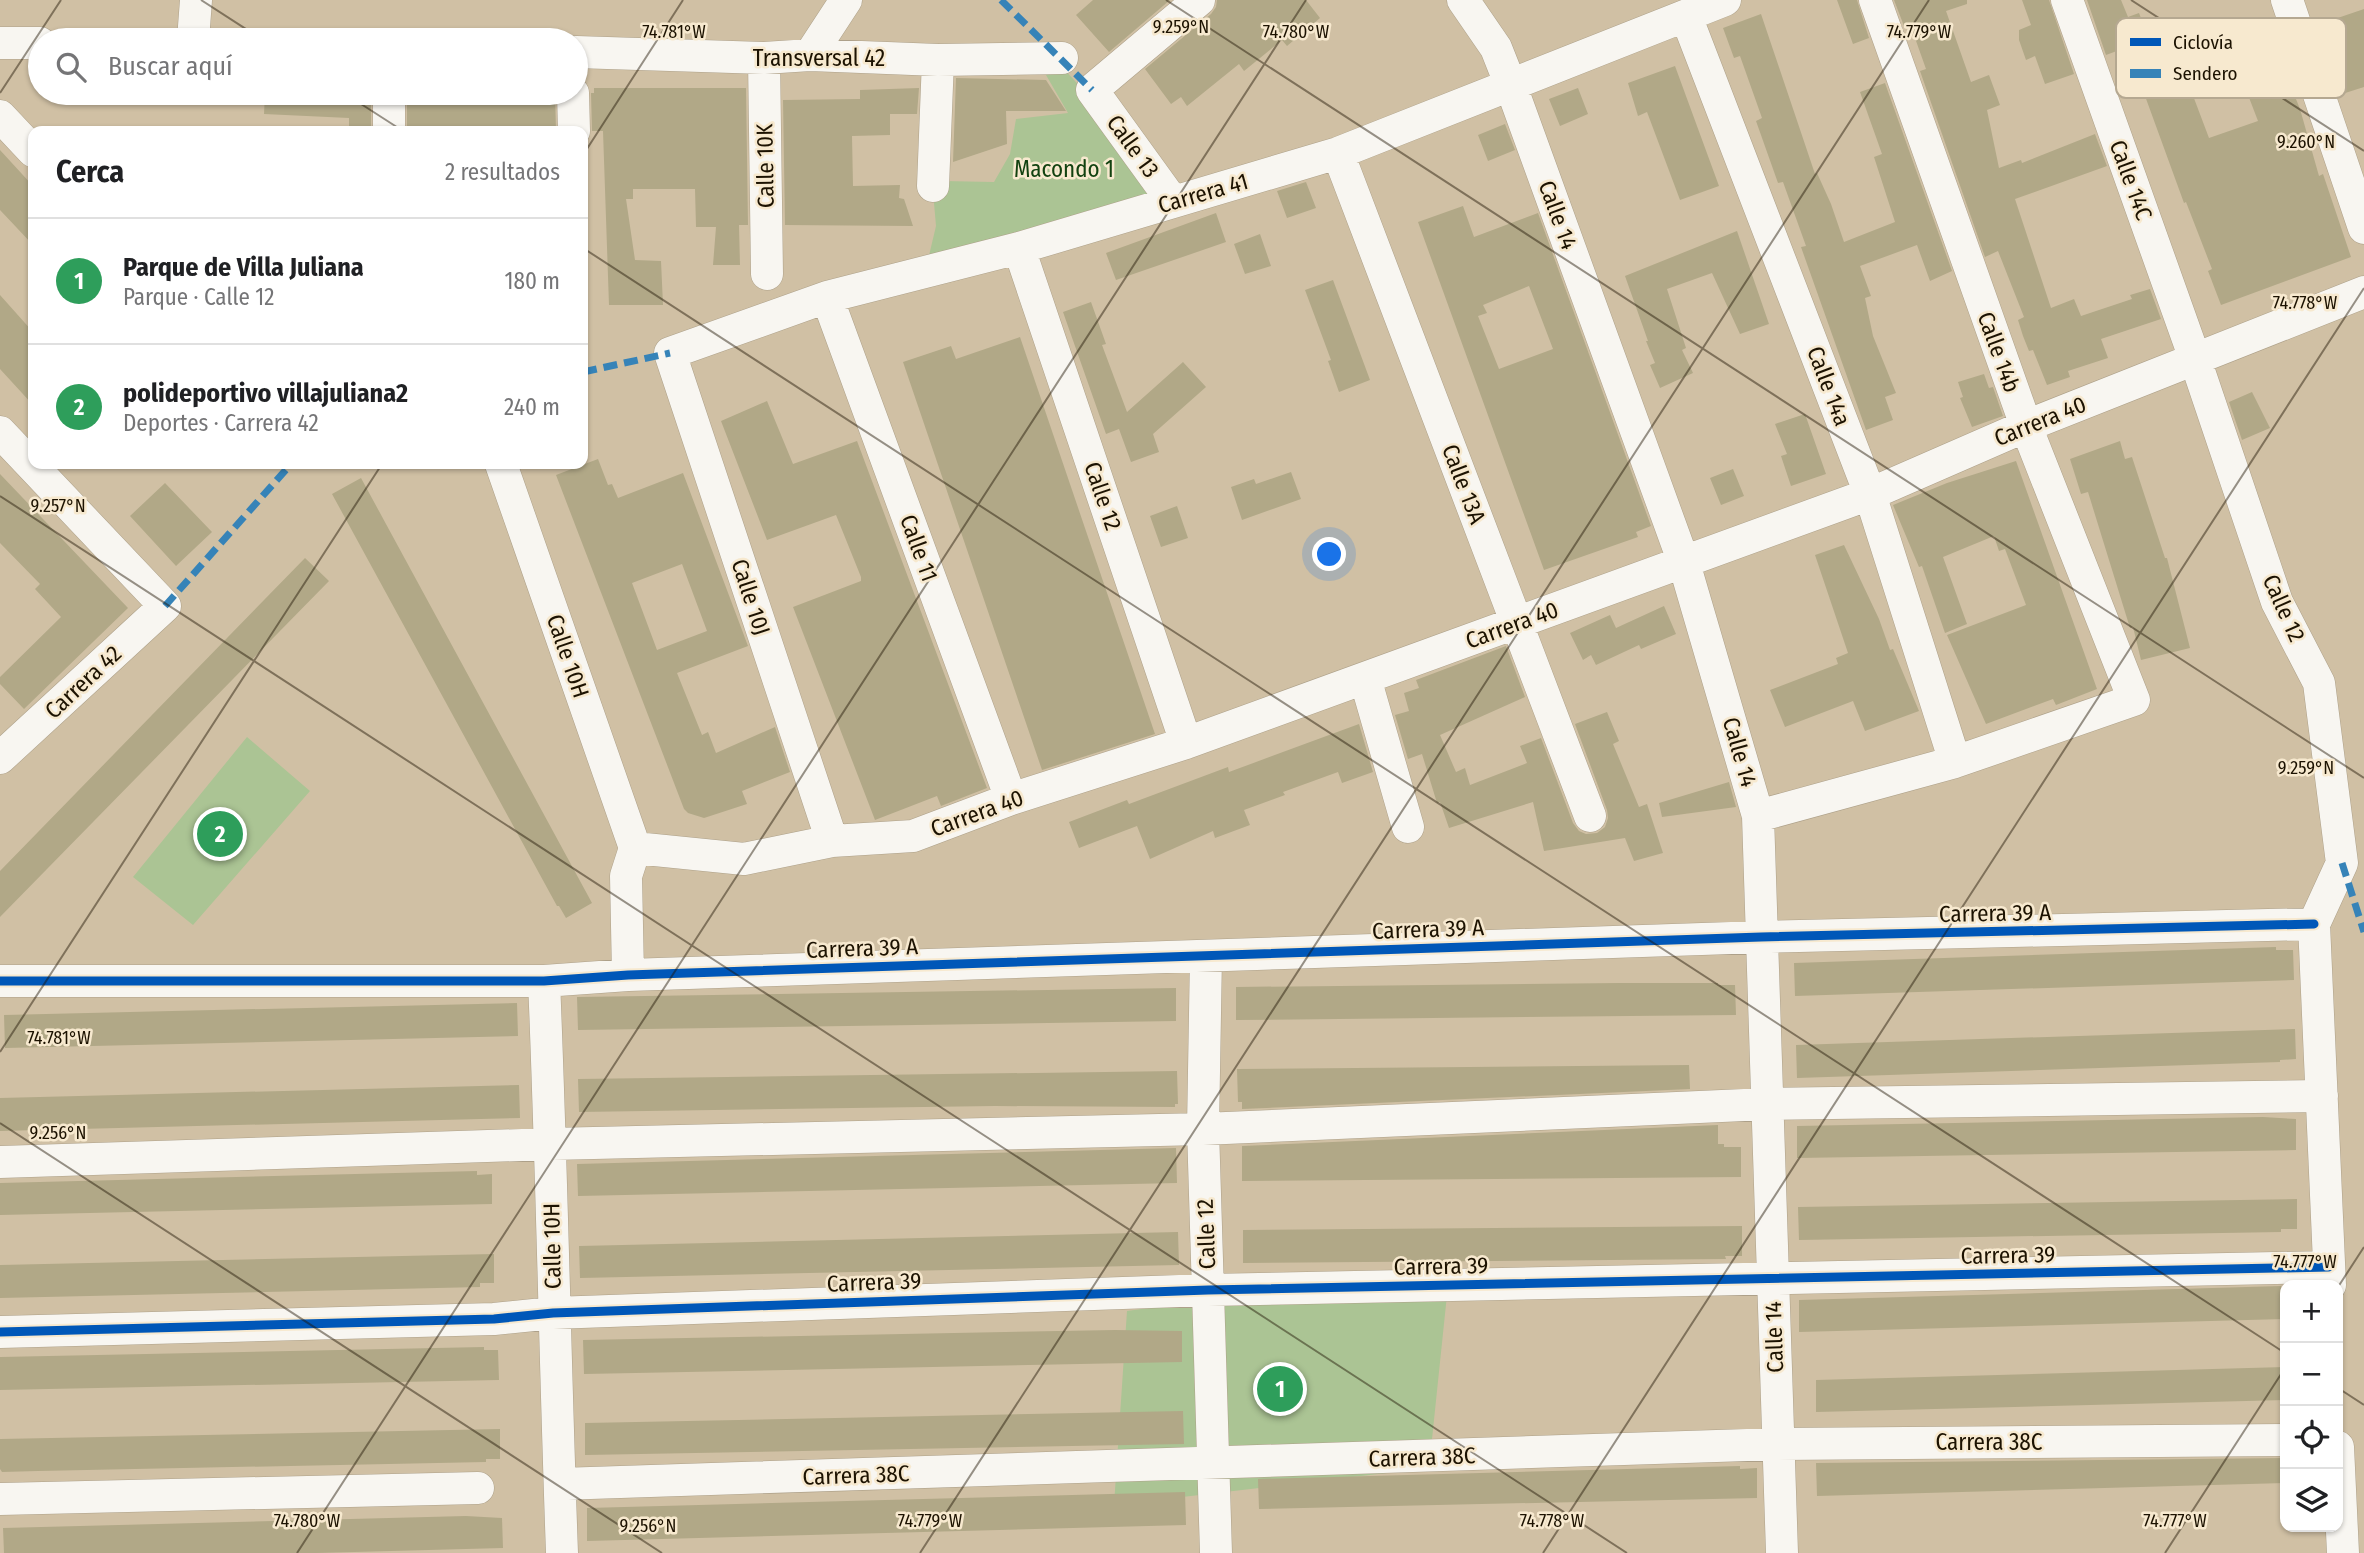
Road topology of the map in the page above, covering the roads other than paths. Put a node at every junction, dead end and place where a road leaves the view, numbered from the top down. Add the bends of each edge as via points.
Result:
1 (196, 0) edge
2 (846, 0) edge
3 (1199, 0) edge
4 (1463, 0) edge
5 (1725, 0) edge
6 (1875, 0) edge
7 (2067, 0) edge
8 (2287, 0) edge
9 (1686, 16) junction
10 (2293, 18) edge
11 (194, 28) edge
12 (0, 43) edge
13 (28, 43) edge
14 (588, 52) edge
15 (810, 55) junction
16 (764, 58) junction
17 (1062, 58) dead end
18 (939, 60) junction
19 (1511, 86) junction
20 (2320, 98) edge
21 (389, 105) edge
22 (573, 105) edge
23 (0, 116) edge
24 (389, 126) edge
25 (574, 126) edge
26 (28, 147) edge
27 (1338, 153) junction
28 (933, 186) dead end
29 (1173, 202) junction
30 (2364, 228) edge
31 (1019, 248) junction
32 (766, 274) dead end
33 (2364, 292) edge
34 (827, 297) junction
35 (670, 353) joint
36 (2195, 359) junction
37 (2026, 426) junction
38 (0, 432) edge
39 (28, 462) edge
40 (35, 469) edge
41 (503, 469) edge
42 (1870, 494) junction
43 (1684, 562) junction
44 (1517, 623) junction
45 (1365, 678) junction
46 (1186, 743) junction
47 (0, 758) edge
48 (1955, 762) junction
49 (1012, 800) junction
50 (1590, 816) dead end
51 (1758, 816) junction
52 (1408, 827) dead end
53 (832, 841) junction
54 (635, 848) junction
55 (2314, 925) junction
56 (1760, 937) junction
57 (1206, 956) junction
58 (628, 975) junction
59 (0, 981) edge
60 (544, 981) junction
61 (2322, 1096) junction
62 (1767, 1104) junction
63 (1203, 1129) junction
64 (551, 1144) junction
65 (0, 1162) edge
66 (2330, 1276) edge
67 (1772, 1279) junction
68 (1208, 1290) junction
69 (553, 1313) junction
70 (0, 1332) edge
71 (2280, 1440) edge
72 (1778, 1444) junction
73 (1212, 1464) junction
74 (2339, 1469) edge
75 (560, 1485) junction
76 (478, 1488) dead end
77 (0, 1499) edge
78 (562, 1553) edge
79 (1216, 1553) edge
80 (1782, 1553) edge
81 (2343, 1553) edge

1 - 11 street
2 - 15 street
3 - 29 street, Calle 13 via 1092,90
4 - 19 street, Calle 14 via 1496,48
5 - 9 street, Carrera 41
6 - 37 street, Calle 14b
7 - 36 street, Calle 14C
8 - 10 street
9 - 19 street, Carrera 41
9 - 42 street, Calle 14a
12 - 13 street
14 - 16 street, Transversal 42
15 - 16 street, Transversal 42
15 - 18 street, Transversal 42
16 - 32 street, Calle 10K
17 - 18 street, Transversal 42
18 - 28 street
19 - 27 street, Carrera 41
19 - 43 street, Calle 14
20 - 30 street
21 - 24 street
22 - 25 street
23 - 26 street
27 - 29 street, Carrera 41
27 - 44 street, Calle 13A
29 - 31 street, Carrera 41
31 - 34 street, Carrera 41
31 - 46 street, Calle 12
33 - 36 street, Carrera 40
34 - 35 street, Carrera 41
34 - 49 street, Calle 11
35 - 53 street, Calle 10J
36 - 37 street, Carrera 40
36 - 55 street, Calle 12 via 2277,602 2319,683 2342,863
37 - 42 street, Carrera 40
37 - 48 street, Calle 14b via 2134,700
38 - 39 street, Carrera 42
40 - 47 street, Carrera 42 via 165,606
41 - 54 street, Calle 10H
42 - 43 street, Carrera 40
42 - 48 street, Calle 14a
43 - 44 street, Carrera 40
43 - 51 street, Calle 14
44 - 45 street, Carrera 40
44 - 50 street, Calle 13A
45 - 46 street, Carrera 40
45 - 52 street
46 - 49 street, Carrera 40
48 - 51 street
49 - 53 street, Carrera 40 via 913,836
51 - 56 street, Calle 14
53 - 54 street, Carrera 40 via 744,859
54 - 58 street via 625,876
55 - 56 street, Carrera 39 A
55 - 61 street
56 - 57 street, Carrera 39 A
56 - 62 street, Calle 14
57 - 58 street, Carrera 39 A
57 - 63 street, Calle 12
58 - 60 street, Carrera 39 A
59 - 60 street, Carrera 39 A
60 - 64 street, Calle 10H
61 - 62 street
61 - 66 street
62 - 63 street
62 - 67 street, Calle 14
63 - 64 street
63 - 68 street, Calle 12
64 - 65 street
64 - 69 street, Calle 10H
66 - 67 street, Carrera 39
67 - 68 street, Carrera 39
67 - 72 street, Calle 14
68 - 69 street, Carrera 39
68 - 73 street, Calle 12
69 - 70 street, Carrera 39 via 494,1319
69 - 75 street, Calle 10H
71 - 72 street, Carrera 38C
72 - 73 street, Carrera 38C
72 - 80 street, Calle 14
73 - 75 street, Carrera 38C
73 - 79 street, Calle 12
74 - 81 street
75 - 78 street, Calle 10H
76 - 77 street

